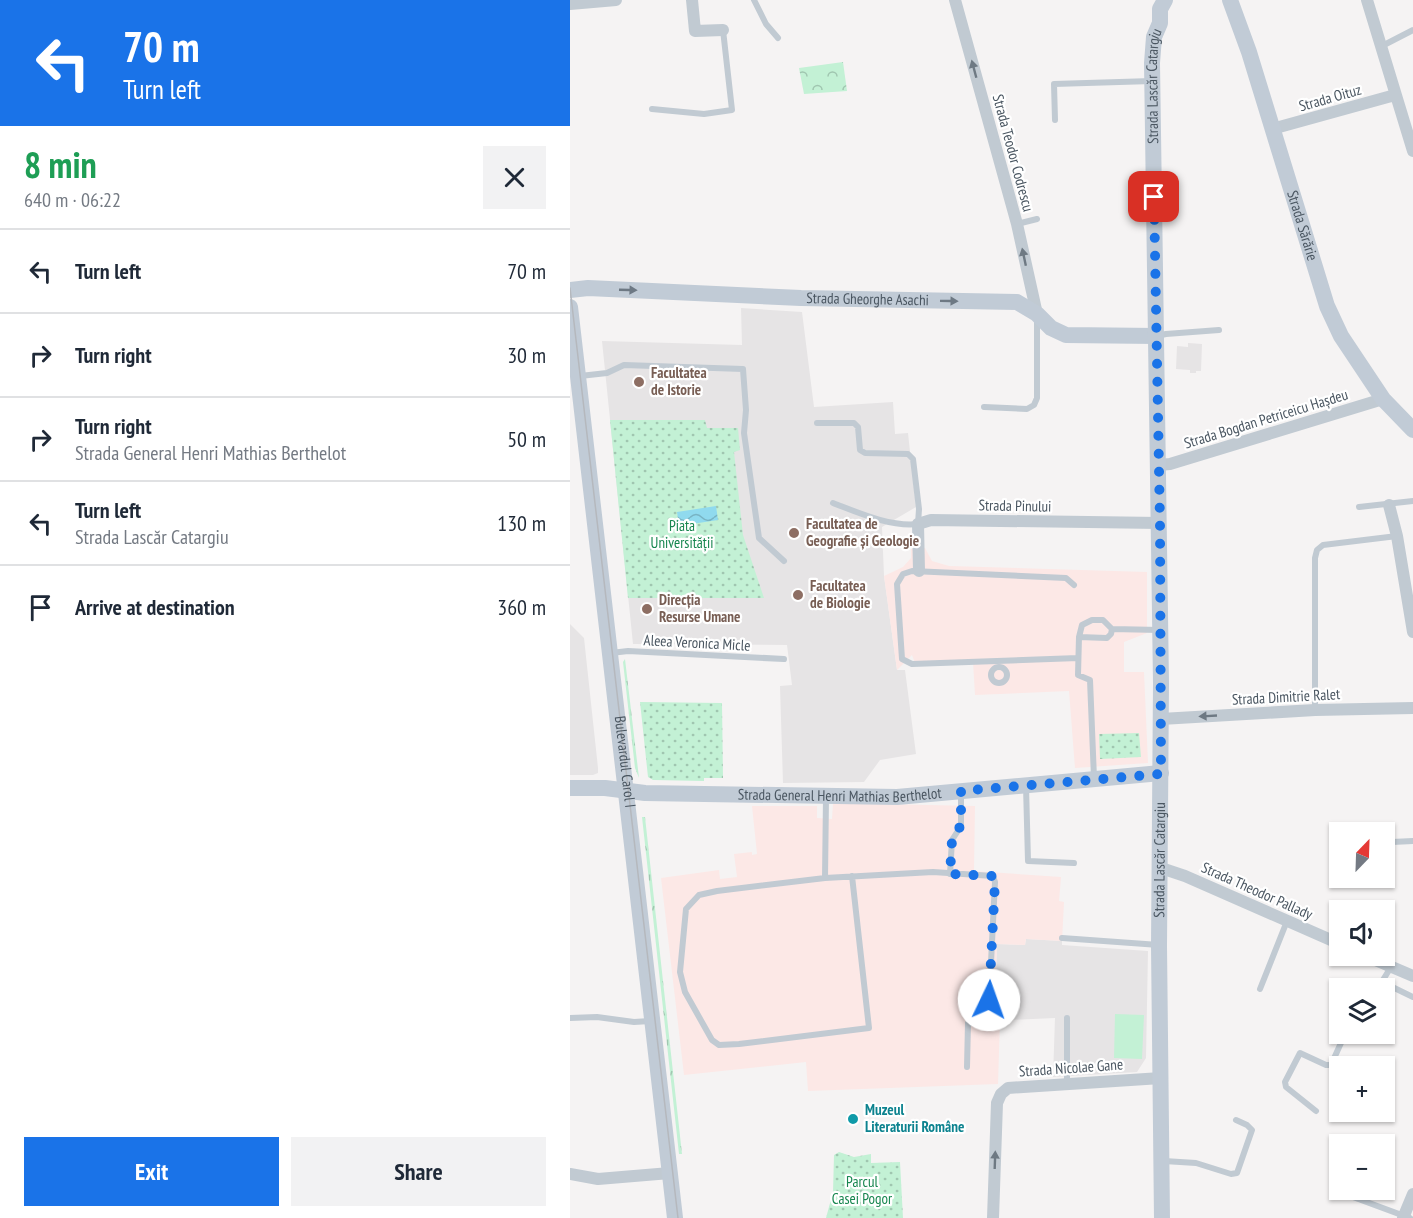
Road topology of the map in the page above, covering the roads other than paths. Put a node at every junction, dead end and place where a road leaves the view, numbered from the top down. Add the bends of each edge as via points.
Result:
1 (616, 0) edge
2 (692, 0) edge
3 (754, 0) edge
4 (955, 0) edge
5 (1165, 0) edge
6 (1230, 0) edge
7 (1368, 0) edge
8 (570, 4) edge
9 (723, 30) joint
10 (1413, 30) edge
11 (778, 38) dead end
12 (1381, 47) junction
13 (1152, 81) junction
14 (1395, 95) junction
15 (652, 109) dead end
16 (1055, 120) dead end
17 (1272, 129) junction
18 (1413, 151) edge
19 (1037, 219) dead end
20 (1017, 224) junction
21 (570, 290) edge
22 (570, 307) edge
23 (1037, 314) junction
24 (1219, 330) dead end
25 (1156, 336) junction
26 (578, 376) junction
27 (1383, 399) junction
28 (984, 407) dead end
29 (816, 423) dead end
30 (1413, 430) edge
31 (1159, 465) junction
32 (1413, 501) edge
33 (833, 503) dead end
34 (1389, 505) junction
35 (1359, 507) dead end
36 (918, 524) junction
37 (1160, 524) junction
38 (1397, 536) junction
39 (784, 561) dead end
40 (919, 571) junction
41 (1074, 585) dead end
42 (1112, 629) junction
43 (1161, 630) junction
44 (1413, 632) edge
45 (1079, 637) junction
46 (610, 653) junction
47 (1078, 658) junction
48 (784, 659) dead end
49 (1413, 708) edge
50 (1315, 710) junction
51 (1161, 719) junction
52 (1161, 774) junction
53 (1094, 778) junction
54 (1026, 785) junction
55 (570, 788) edge
56 (626, 790) junction
57 (961, 791) junction
58 (826, 795) junction
59 (1413, 841) edge
60 (1395, 842) edge
61 (1074, 863) dead end
62 (1161, 868) junction
63 (950, 874) junction
64 (852, 876) junction
65 (825, 878) junction
66 (1287, 921) junction
67 (1062, 938) dead end
68 (1329, 939) edge
69 (1160, 945) junction
70 (1391, 966) joint
71 (1413, 976) edge
72 (1384, 978) edge
73 (1395, 988) edge
74 (1260, 989) dead end
75 (1413, 997) edge
76 (570, 1018) edge
77 (1067, 1018) dead end
78 (652, 1021) junction
79 (1340, 1044) edge
80 (967, 1066) dead end
81 (1161, 1078) junction
82 (1067, 1083) junction
83 (1316, 1111) dead end
84 (1236, 1120) dead end
85 (1161, 1161) junction
86 (670, 1173) junction
87 (570, 1174) edge
88 (1413, 1194) edge
89 (1361, 1200) edge
90 (1406, 1217) edge
91 (675, 1218) edge
92 (993, 1218) edge
93 (1162, 1218) edge

1 - 8 street
2 - 9 street via 695,31
3 - 11 lane
20 -> 4 street, Strada Teodor Codrescu
5 - 13 street, Strada Lascăr Catargiu via 1154,37
6 - 17 street, Strada Sărărie
7 - 12 street
9 - 15 lane via 732,110 704,114
10 - 12 lane
12 - 14 street
13 - 16 lane via 1054,84
13 - 25 street, Strada Lascăr Catargiu
14 - 17 street, Strada Oituz
14 - 18 street
17 - 27 street, Strada Sărărie via 1327,306 1341,336
19 - 20 lane
23 -> 20 street, Strada Teodor Codrescu
21 -> 23 street, Strada Gheorghe Asachi via 1017,302
22 - 26 street, Bulevardul Carol I
23 - 25 street, Strada Gheorghe Asachi via 1051,328 1066,335
23 - 28 lane via 1034,405 1027,409
24 - 25 lane
25 - 31 street, Strada Lascăr Catargiu
26 - 39 lane via 608,373 624,365 743,369 744,433 759,538
26 - 46 street, Bulevardul Carol I
27 - 30 street, Strada Sărărie
27 - 31 street, Strada Bogdan Petriceicu Hașdeu
29 - 36 lane via 854,423 858,427 860,450 865,453 908,454 913,459
31 - 37 street, Strada Lascăr Catargiu
32 - 34 lane
33 - 36 lane via 867,516 905,525
34 - 35 lane
34 - 38 street
36 - 37 street, Strada Pinului via 963,519
36 - 40 street
37 - 43 street, Strada Lascăr Catargiu
38 - 44 street
38 - 50 lane via 1323,544 1317,550
40 - 41 lane via 1066,578
40 - 47 lane via 903,574 897,584 902,659 912,664 1001,664
42 - 43 lane
42 - 45 lane via 1107,638
42 - 45 lane via 1103,620 1092,620 1082,625
43 - 51 street, Strada Lascăr Catargiu
45 - 47 lane
46 - 48 lane, Aleea Veronica Micle
46 - 56 street, Bulevardul Carol I
47 - 53 lane via 1078,675 1090,680
49 - 50 street, Strada Dimitrie Ralet
50 -> 51 street, Strada Dimitrie Ralet
51 - 52 street, Strada Lascăr Catargiu
52 - 53 street, Strada General Henri Mathias Berthelot
52 - 62 street, Strada Lascăr Catargiu
53 - 54 street, Strada General Henri Mathias Berthelot
54 - 57 street, Strada General Henri Mathias Berthelot
54 - 61 lane via 1029,861
55 - 56 street, Strada General Henri Mathias Berthelot
56 - 58 street, Strada General Henri Mathias Berthelot
56 - 78 street, Bulevardul Carol I
57 - 58 street, Strada General Henri Mathias Berthelot via 897,797
57 - 63 lane via 961,825 952,840
58 - 65 lane
59 - 60 lane
62 - 66 street, Strada Theodor Pallady
62 - 69 street, Strada Lascăr Catargiu
63 - 64 lane
63 - 80 lane via 993,876 995,882 988,1023 968,1023
64 - 65 lane
64 - 65 lane via 868,1029 719,1045 712,1040 685,992 680,972 686,909 699,895
66 - 68 street, Strada Theodor Pallady
66 - 74 lane
67 - 69 lane
69 - 81 street, Strada Lascăr Catargiu
70 - 71 street
70 - 72 lane
73 - 75 lane
76 - 78 lane
77 - 82 lane
78 - 86 street, Bulevardul Carol I
79 - 83 lane via 1331,1065 1300,1053 1285,1082
81 - 82 street, Strada Nicolae Gane
81 - 85 street, Strada Lascăr Catargiu
92 -> 82 street, Strada Nicolae Gane via 997,1103 1001,1094 1008,1088
84 - 85 lane via 1252,1130 1237,1173 1196,1163
85 - 93 street, Strada Lascăr Catargiu
86 - 87 street via 598,1179
86 - 91 street, Bulevardul Carol I
88 - 90 street
89 - 90 lane

